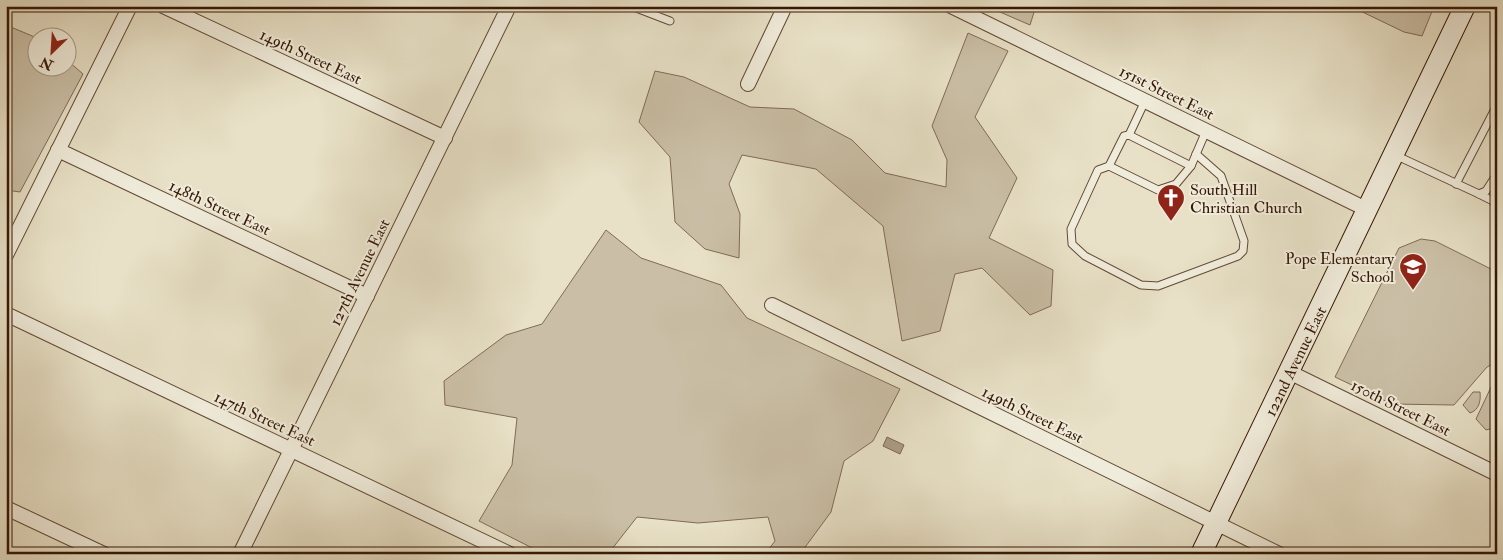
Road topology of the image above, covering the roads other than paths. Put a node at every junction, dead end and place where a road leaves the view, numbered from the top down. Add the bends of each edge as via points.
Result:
1 (130, 6) edge
2 (162, 6) edge
3 (509, 6) edge
4 (631, 6) edge
5 (785, 6) edge
6 (951, 6) edge
7 (1466, 6) edge
8 (670, 21) dead end
9 (748, 84) dead end
10 (1145, 101) junction
11 (1497, 105) edge
12 (1206, 131) junction
13 (1130, 135) junction
14 (445, 138) junction
15 (58, 150) junction
16 (1196, 154) junction
17 (1395, 155) junction
18 (1109, 166) junction
19 (1191, 166) junction
20 (1497, 174) edge
21 (1456, 184) junction
22 (1479, 194) junction
23 (1497, 203) edge
24 (1368, 210) junction
25 (6, 255) edge
26 (367, 296) junction
27 (772, 304) dead end
28 (6, 314) edge
29 (1289, 372) junction
30 (291, 450) junction
31 (1497, 474) edge
32 (6, 508) edge
33 (1216, 523) junction
34 (104, 554) edge
35 (240, 554) edge
36 (510, 554) edge
37 (1201, 554) edge
38 (1279, 554) edge

1 - 15 street
2 - 14 street, 149th Street East
3 - 14 street, 127th Avenue East
4 - 8 lane
5 - 9 street
6 - 10 street, 151st Street East
7 - 17 main road, 122nd Avenue East
10 - 12 street, 151st Street East
10 - 13 lane
11 - 21 lane
12 - 16 lane
12 - 24 street, 151st Street East
13 - 18 lane via 1124,136
13 - 19 lane
14 - 26 street, 127th Avenue East
15 - 25 street
15 - 26 street, 148th Street East
16 - 18 lane via 1221,176 1244,241 1243,250 1238,256 1158,286 1141,284 1085,256 1072,244 1071,229 1098,170
16 - 19 lane
17 - 21 lane
17 - 24 main road, 122nd Avenue East
18 - 19 lane via 1158,190 1176,184
20 - 22 lane via 1486,192
21 - 22 lane
22 - 23 lane
24 - 29 main road, 122nd Avenue East
26 - 30 street, 127th Avenue East
27 - 33 street, 149th Street East
28 - 30 street, 147th Street East
29 - 31 street, 150th Street East
29 - 33 main road, 122nd Avenue East
30 - 35 street, 127th Avenue East
30 - 36 street, 147th Street East
32 - 34 street
33 - 37 main road, 122nd Avenue East
33 - 38 street, 149th Street East

